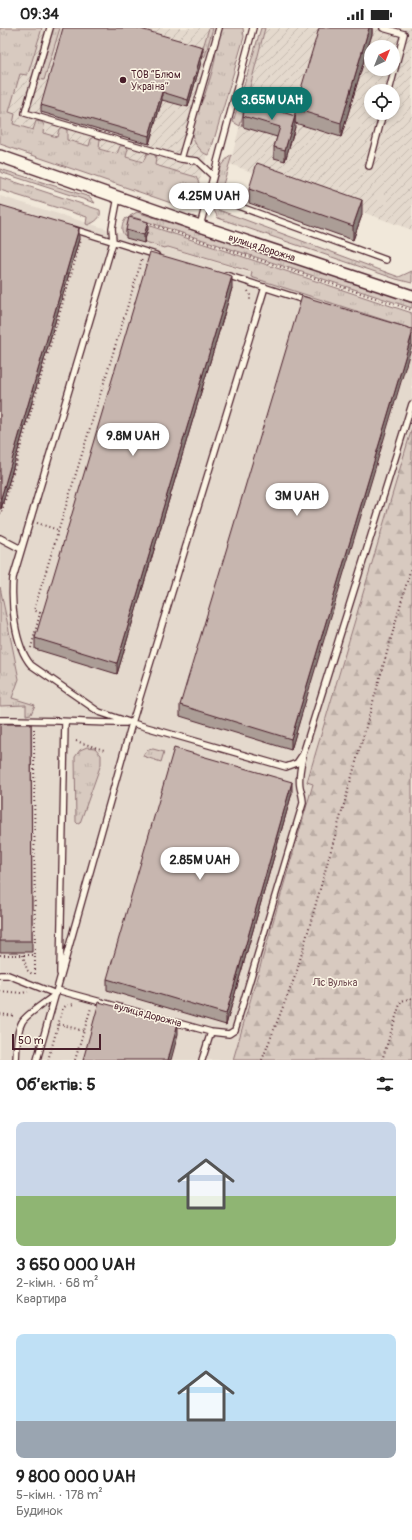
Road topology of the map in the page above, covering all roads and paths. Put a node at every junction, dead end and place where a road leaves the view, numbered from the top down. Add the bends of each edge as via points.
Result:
1 (50, 28) edge
2 (219, 28) edge
3 (253, 28) edge
4 (383, 28) edge
5 (391, 84) edge
6 (381, 120) edge
7 (0, 156) edge
8 (181, 159) junction
9 (368, 166) dead end
10 (213, 176) junction
11 (209, 191) junction
12 (118, 197) junction
13 (146, 223) edge
14 (200, 226) junction
15 (68, 228) edge
16 (87, 241) dead end
17 (113, 242) junction
18 (159, 256) edge
19 (386, 260) dead end
20 (149, 261) edge
21 (220, 274) edge
22 (265, 287) junction
23 (247, 289) dead end
24 (412, 296) edge
25 (250, 303) dead end
26 (316, 303) edge
27 (412, 310) edge
28 (412, 404) edge
29 (0, 513) edge
30 (36, 523) dead end
31 (58, 530) junction
32 (0, 538) edge
33 (21, 549) junction
34 (412, 564) edge
35 (32, 652) dead end
36 (0, 720) edge
37 (65, 722) junction
38 (132, 723) junction
39 (34, 729) dead end
40 (76, 741) dead end
41 (104, 750) dead end
42 (303, 754) junction
43 (0, 955) edge
44 (23, 955) junction
45 (35, 955) junction
46 (0, 975) edge
47 (35, 977) junction
48 (35, 980) dead end
49 (60, 982) junction
50 (32, 990) dead end
51 (0, 991) edge
52 (57, 992) junction
53 (412, 998) edge
54 (76, 1004) dead end
55 (91, 1008) dead end
56 (0, 1014) edge
57 (15, 1016) dead end
58 (59, 1024) junction
59 (84, 1031) junction
60 (211, 1032) junction
61 (16, 1060) edge
62 (37, 1060) edge
63 (48, 1060) edge
64 (75, 1060) edge
65 (202, 1060) edge
66 (262, 1060) edge
67 (382, 1060) edge

1 - 8 lane via 26,113
2 - 8 lane
3 - 10 lane
4 - 5 lane via 404,34
6 - 9 lane
7 - 12 street, вулиця Дорожна
8 - 10 lane via 196,161
10 - 11 lane
11 - 14 lane
11 - 19 lane via 228,198 238,206
12 - 14 street, вулиця Дорожна
12 - 17 lane via 112,228
13 - 27 path
14 - 24 street, вулиця Дорожна
15 - 17 lane
16 - 29 path via 82,239
17 - 18 lane
17 - 33 lane
20 - 31 path via 142,259
21 - 22 lane
22 - 26 lane
22 - 38 lane
23 - 25 path
28 - 42 lane
30 - 31 path
31 - 35 path via 34,610 40,613
32 - 33 lane
33 - 38 lane via 12,589 16,627 25,658 31,665 99,712
34 - 66 path via 296,974
36 - 37 lane
37 - 38 lane
37 - 49 lane
38 - 42 lane via 286,767 296,763
38 - 49 lane
39 - 45 path
40 - 41 path
42 - 60 lane, вулиця Дорожна via 300,772 303,803 238,1024 229,1034
43 - 44 path
44 - 45 path
44 - 47 path via 27,970
45 - 47 path
46 - 52 lane, вулиця Дорожна via 8,975
47 - 48 path
49 - 52 lane
50 - 51 path via 27,993
52 - 60 lane, вулиця Дорожна
52 - 61 lane via 22,1022 17,1037
52 - 62 lane
53 - 67 path via 401,1001
54 - 58 path via 63,1008
55 - 59 path
56 - 57 path
58 - 59 path
58 - 63 path
59 - 64 path
60 - 65 lane

